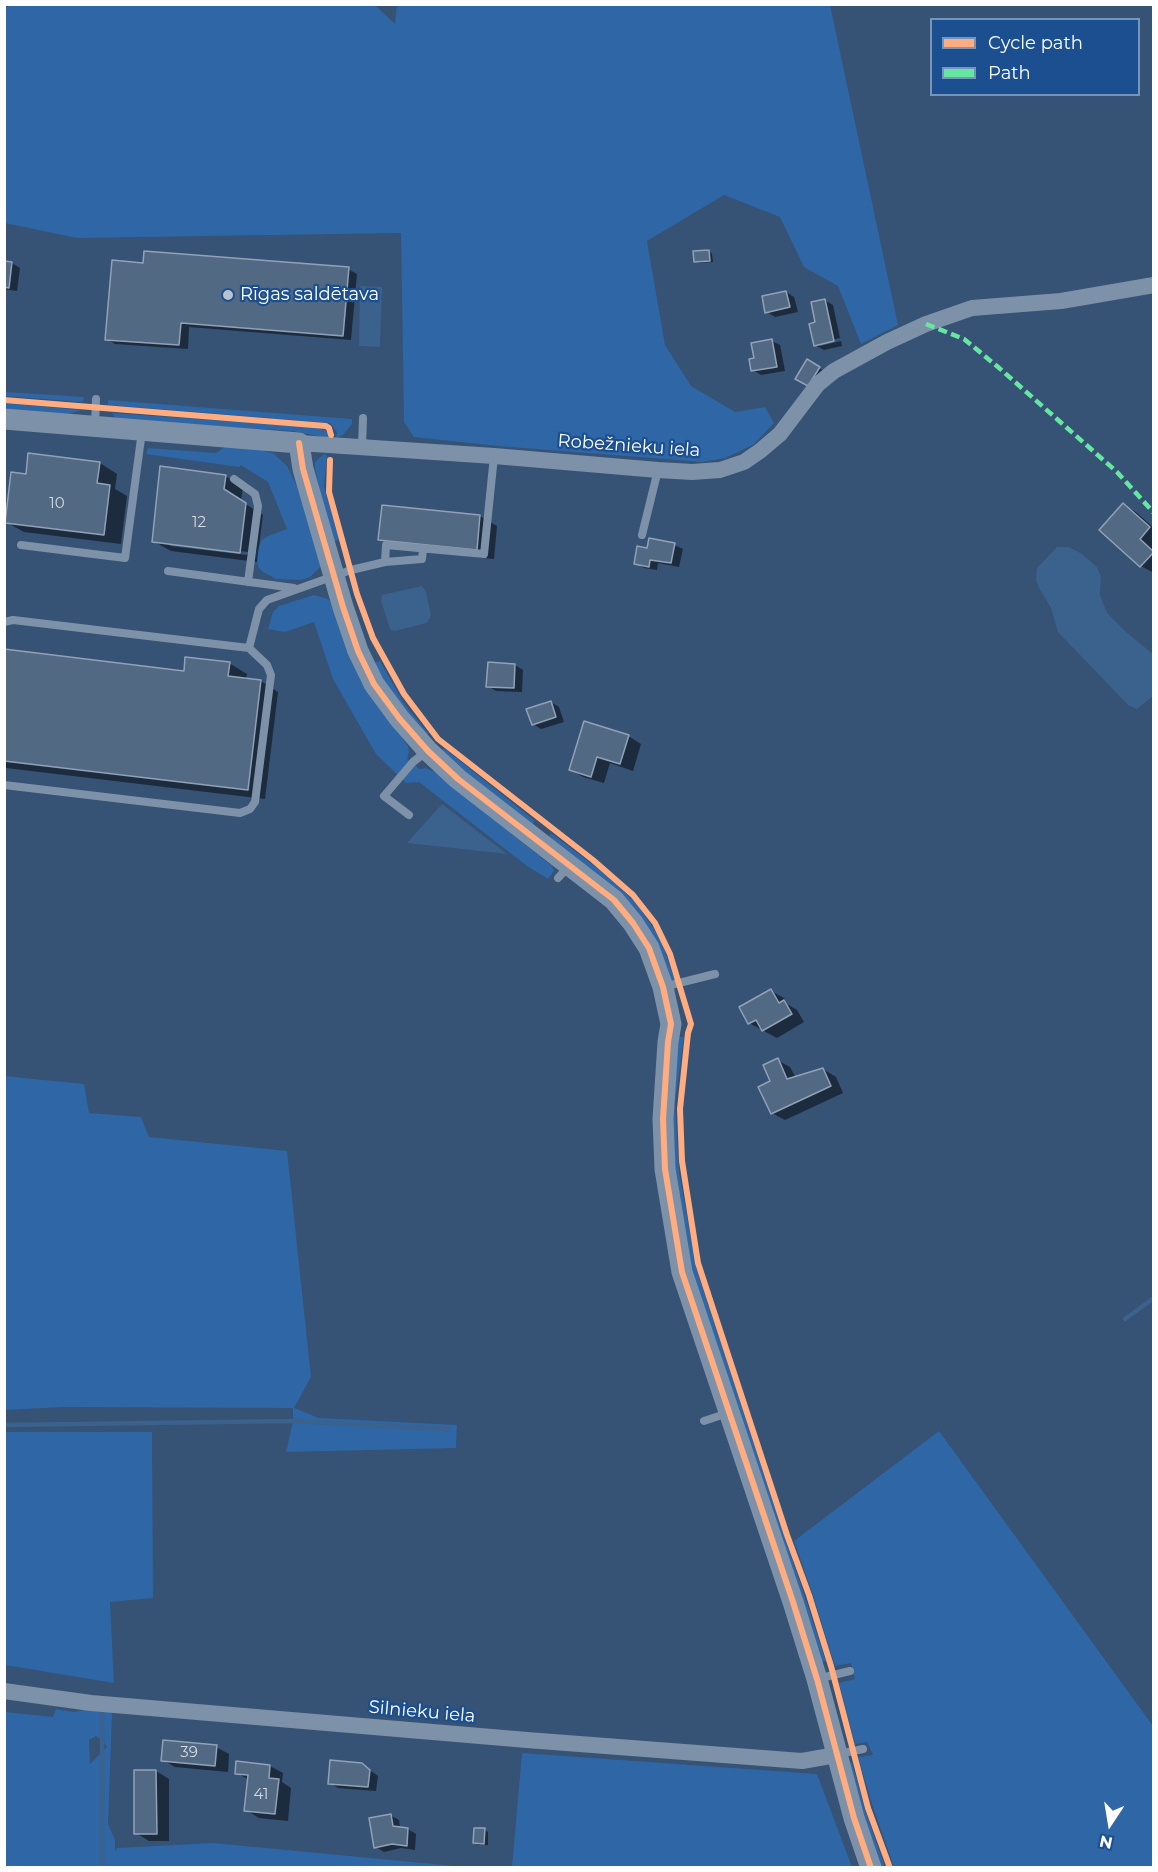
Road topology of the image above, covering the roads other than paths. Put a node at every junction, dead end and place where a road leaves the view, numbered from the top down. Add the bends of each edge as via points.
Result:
1 (1154, 285) edge
2 (96, 399) dead end
3 (363, 418) dead end
4 (4, 419) edge
5 (94, 426) junction
6 (142, 430) junction
7 (298, 443) junction
8 (362, 448) junction
9 (494, 456) junction
10 (658, 470) junction
11 (234, 479) dead end
12 (642, 534) dead end
13 (21, 545) dead end
14 (423, 549) junction
15 (385, 562) junction
16 (168, 571) dead end
17 (334, 577) junction
18 (248, 582) junction
19 (298, 589) junction
20 (4, 622) edge
21 (249, 648) junction
22 (428, 751) junction
23 (4, 785) edge
24 (409, 815) dead end
25 (715, 974) dead end
26 (663, 987) junction
27 (729, 1413) junction
28 (704, 1421) dead end
29 (850, 1671) dead end
30 (817, 1679) junction
31 (4, 1690) edge
32 (863, 1749) dead end
33 (836, 1755) junction
34 (871, 1868) edge

1 - 10 street, Robežnieku iela via 1062,300 972,308 948,315 834,371 818,384 780,434 744,462 720,470
2 - 5 lane
3 - 8 lane
4 - 5 street
5 - 6 street
6 - 7 street
6 - 13 lane via 125,558
7 - 8 street, Robežnieku iela
7 - 17 street
8 - 9 street, Robežnieku iela
9 - 10 street, Robežnieku iela
9 - 14 lane via 484,554
10 - 12 lane
11 - 18 lane via 255,494 258,506
14 - 15 lane via 422,559
14 - 15 lane via 386,545
15 - 17 lane
16 - 18 lane
17 - 19 lane
17 - 22 street via 358,651 374,684
18 - 19 lane
19 - 21 lane via 267,600 259,609
20 - 21 lane
21 - 23 lane via 267,665 271,675 255,802 250,809 240,813
22 - 24 lane via 413,762 384,796
22 - 26 street via 564,872 614,900 649,948
25 - 26 lane
26 - 27 street via 671,1024 663,1119 668,1196 682,1272
27 - 28 lane
27 - 30 street
29 - 30 lane
30 - 33 street
31 - 33 street, Silnieku iela via 91,1703 527,1740 802,1761
32 - 33 lane
33 - 34 street

